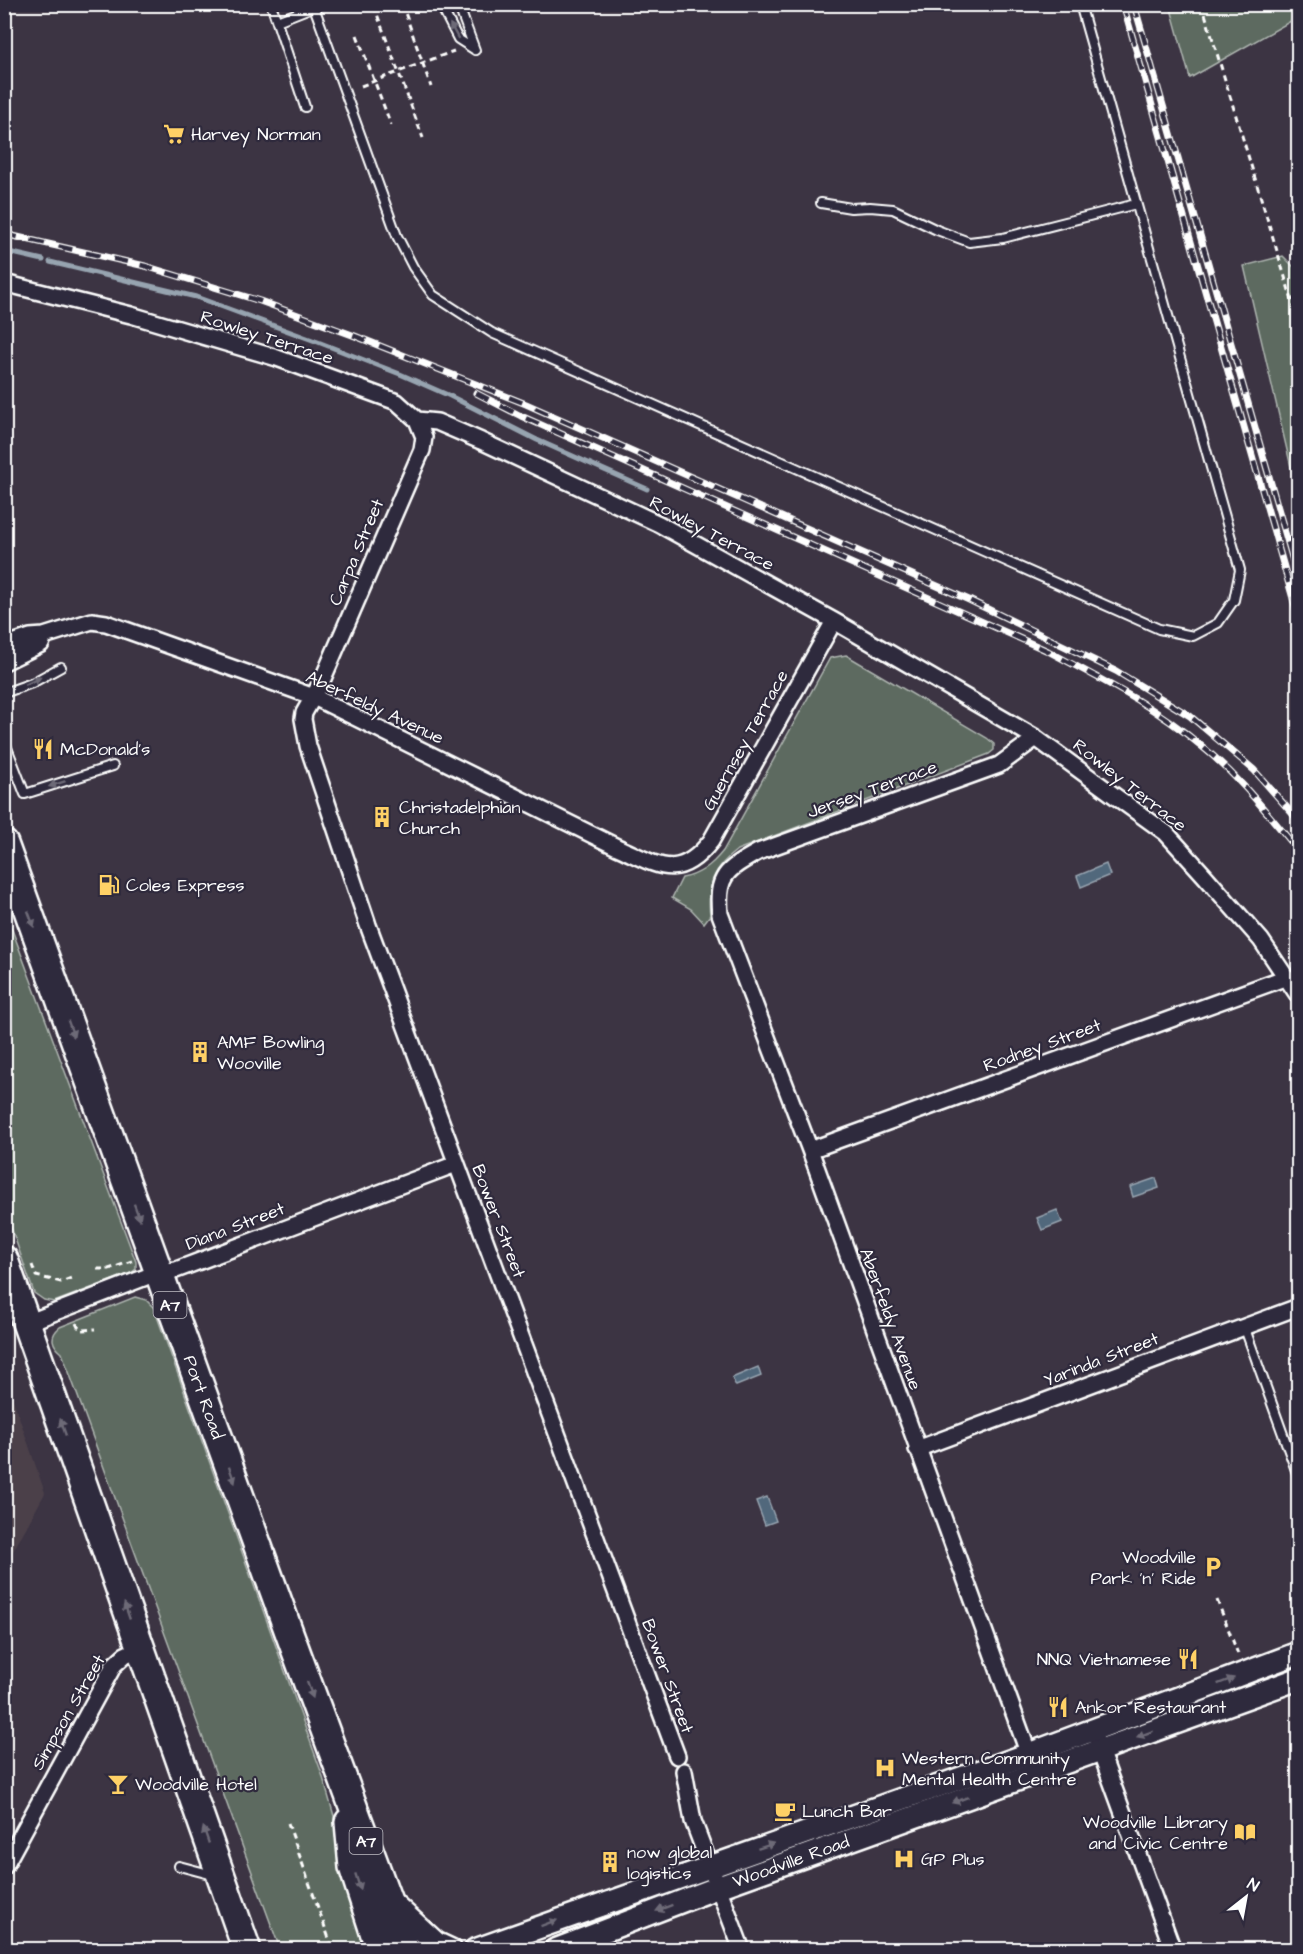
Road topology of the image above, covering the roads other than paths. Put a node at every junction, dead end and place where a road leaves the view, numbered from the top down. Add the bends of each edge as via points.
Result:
1 (271, 4) edge
2 (440, 4) edge
3 (458, 4) edge
4 (1080, 4) edge
5 (316, 5) edge
6 (277, 21) junction
7 (305, 107) dead end
8 (821, 203) dead end
9 (1136, 204) junction
10 (4, 283) edge
11 (417, 420) junction
12 (834, 621) junction
13 (44, 636) junction
14 (4, 646) edge
15 (4, 662) edge
16 (61, 667) dead end
17 (4, 693) edge
18 (314, 697) junction
19 (1036, 738) junction
20 (4, 740) edge
21 (113, 766) dead end
22 (4, 844) edge
23 (679, 867) joint
24 (724, 879) joint
25 (1287, 977) junction
26 (1299, 995) edge
27 (810, 1150) junction
28 (456, 1164) junction
29 (4, 1260) edge
30 (159, 1272) junction
31 (1299, 1307) edge
32 (27, 1323) junction
33 (1244, 1326) junction
34 (917, 1449) junction
35 (1298, 1476) edge
36 (140, 1648) junction
37 (1299, 1653) edge
38 (1299, 1678) edge
39 (1096, 1740) junction
40 (677, 1756) dead end
41 (1032, 1764) junction
42 (684, 1771) dead end
43 (344, 1782) junction
44 (711, 1865) junction
45 (180, 1866) dead end
46 (4, 1868) edge
47 (221, 1877) junction
48 (719, 1887) junction
49 (387, 1899) junction
50 (247, 1950) edge
51 (380, 1950) edge
52 (406, 1950) edge
53 (451, 1950) edge
54 (475, 1950) edge
55 (555, 1950) edge
56 (742, 1950) edge
57 (1173, 1950) edge

1 - 6 lane
3 -> 2 lane via 475,50 458,39
4 - 9 lane
5 - 6 lane
5 - 9 lane via 397,236 433,295 492,333 1159,629 1193,636 1218,623 1234,600 1240,570
6 - 7 lane
8 - 9 lane via 893,209 969,242 1003,238
10 - 11 street, Rowley Terrace via 132,315 277,358 397,402
11 - 12 street, Rowley Terrace via 437,422 658,524
11 - 18 street, Carpa Street via 423,437 422,450
12 - 19 street, Rowley Terrace
12 - 23 street, Guernsey Terrace via 711,841 698,857
13 - 14 street, Aberfeldy Avenue
13 - 15 street, Aberfeldy Avenue via 41,644
13 - 18 street, Aberfeldy Avenue via 92,621 106,623
17 -> 16 lane
18 - 23 street, Aberfeldy Avenue via 617,847 660,866
18 - 28 street, Bower Street via 303,719 308,746 368,925
19 - 24 street, Jersey Terrace via 999,765 758,852 733,866
19 - 25 street, Rowley Terrace via 1166,833 1261,940
21 -> 20 lane via 25,794
22 -> 30 highway, Port Road / A7
24 - 27 street, Aberfeldy Avenue via 718,892 720,914
25 - 26 street, Rowley Terrace
25 - 27 street, Rodney Street
27 - 34 street, Aberfeldy Avenue
28 - 30 street, Diana Street via 176,1270
28 - 40 street, Bower Street
29 - 32 highway
30 - 32 street, Diana Street
30 -> 43 highway, Port Road / A7
31 - 33 street, Yarinda Street
36 -> 32 highway
33 - 34 street, Yarinda Street
33 - 35 lane
34 - 41 street, Aberfeldy Avenue
36 - 46 street, Simpson Street via 124,1654 114,1665
47 -> 36 highway
39 -> 37 main road, Woodville Road
38 -> 39 main road, Woodville Road
39 - 41 main road, Woodville Road
39 - 57 street
44 -> 41 main road, Woodville Road
41 -> 48 main road, Woodville Road
42 - 44 street via 693,1821
43 - 49 highway, Port Road / A7
43 -> 51 highway via 353,1867
44 - 48 street
54 -> 44 main road, Woodville Road
45 - 47 lane
47 - 50 highway
48 -> 55 main road, Woodville Road
48 - 56 street
49 - 52 highway, Port Road / A7
49 - 53 main road via 436,1943

